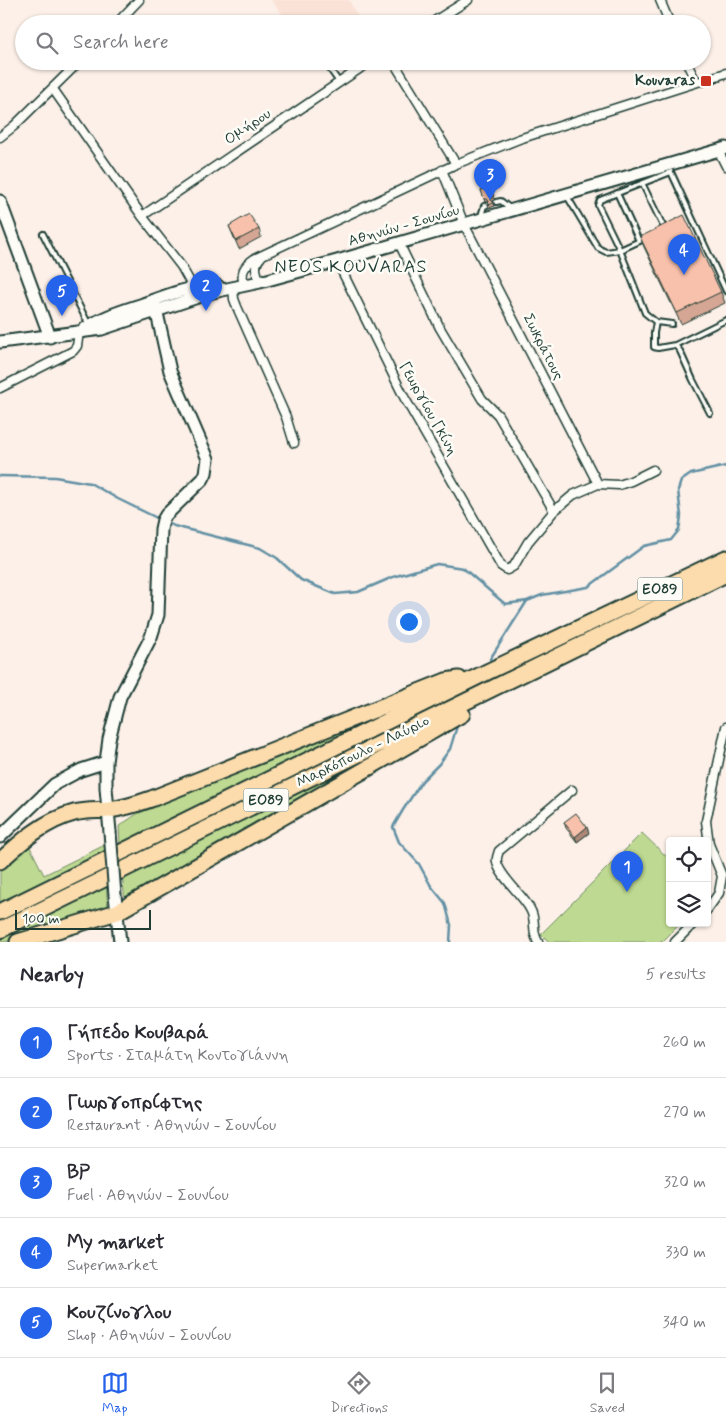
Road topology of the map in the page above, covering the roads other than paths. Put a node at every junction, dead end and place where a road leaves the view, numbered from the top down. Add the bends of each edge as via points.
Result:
1 (138, 0) edge
2 (468, 0) edge
3 (660, 0) edge
4 (459, 2) edge
5 (124, 15) edge
6 (442, 15) edge
7 (666, 15) edge
8 (71, 70) edge
9 (330, 70) edge
10 (357, 70) edge
11 (399, 70) edge
12 (690, 70) edge
13 (726, 73) edge
14 (339, 82) junction
15 (696, 82) junction
16 (53, 89) junction
17 (0, 137) edge
18 (722, 149) edge
19 (456, 164) junction
20 (726, 166) edge
21 (442, 170) junction
22 (650, 175) junction
23 (620, 178) junction
24 (642, 183) junction
25 (628, 188) junction
26 (617, 193) junction
27 (566, 195) junction
28 (0, 201) edge
29 (496, 202) edge
30 (487, 205) edge
31 (513, 210) junction
32 (142, 216) junction
33 (692, 218) junction
34 (480, 220) junction
35 (686, 221) edge
36 (464, 224) junction
37 (672, 227) edge
38 (665, 230) junction
39 (43, 234) dead end
40 (656, 234) edge
41 (647, 238) edge
42 (639, 241) junction
43 (398, 243) junction
44 (620, 250) junction
45 (261, 257) junction
46 (337, 261) junction
47 (260, 282) junction
48 (238, 286) junction
49 (726, 291) edge
50 (194, 293) junction
51 (155, 306) junction
52 (726, 320) edge
53 (656, 322) junction
54 (672, 324) dead end
55 (89, 325) junction
56 (79, 332) junction
57 (50, 337) junction
58 (0, 342) edge
59 (675, 345) junction
60 (0, 388) edge
61 (710, 413) dead end
62 (294, 443) dead end
63 (653, 470) dead end
64 (598, 484) junction
65 (554, 511) junction
66 (726, 558) edge
67 (726, 574) edge
68 (532, 670) junction
69 (487, 672) junction
70 (726, 727) edge
71 (106, 762) junction
72 (572, 790) dead end
73 (108, 810) junction
74 (0, 837) edge
75 (0, 862) edge
76 (711, 904) edge
77 (0, 912) edge
78 (117, 912) junction
79 (690, 927) edge
80 (0, 930) edge
81 (18, 942) edge
82 (120, 942) edge
83 (538, 942) edge
84 (675, 942) edge

1 - 5 street
2 - 4 street
3 - 7 street
4 - 6 street
8 - 16 street
9 - 14 lane
10 - 14 street, Ομήρου
11 - 19 street
12 - 15 street
13 - 15 street
14 - 32 street, Ομήρου
15 - 19 street via 519,139
16 - 17 street
16 - 32 street
18 - 20 street
18 - 22 main road, Αθηνών - Σουνίου
19 - 21 street
21 - 36 street, Σωκράτους
21 - 45 street
22 - 23 main road, Αθηνών - Σουνίου
22 - 24 lane
22 - 33 lane via 671,172
23 - 25 lane
23 - 27 main road, Αθηνών - Σουνίου
24 - 25 lane
24 - 38 lane
25 - 26 lane
26 - 42 lane
26 - 44 lane via 600,200 598,205
27 - 31 main road, Αθηνών - Σουνίου
27 - 44 lane via 598,248 606,252
28 - 57 main road
29 - 31 lane via 501,201
30 - 34 lane
31 - 34 main road, Αθηνών - Σουνίου
32 - 50 street via 182,266
33 - 35 lane
33 - 49 lane
34 - 36 main road, Αθηνών - Σουνίου
36 - 43 main road, Αθηνών - Σουνίου
36 - 64 street, Σωκράτους
37 - 38 lane
38 - 40 lane
39 - 55 lane
41 - 42 lane
42 - 44 lane
43 - 46 main road, Αθηνών - Σουνίου
43 - 65 street via 445,336 482,399 498,415
44 - 53 lane via 645,313
45 - 47 street via 255,268
45 - 48 street via 243,269
46 - 47 main road, Αθηνών - Σουνίου
46 - 65 street, Γεωργίου Γκίνη via 404,397 501,566 507,570 514,566 528,542
47 - 48 main road, Αθηνών - Σουνίου
48 - 50 main road, Αθηνών - Σουνίου via 210,285
48 - 62 street via 234,299 286,417
50 - 51 main road, Αθηνών - Σουνίου
51 - 55 main road, Αθηνών - Σουνίου via 114,314
51 - 56 main road, Αθηνών - Σουνίου via 102,329
51 - 71 main road via 170,371 208,459 203,478 163,520 158,615 151,638 120,697
52 - 59 lane
53 - 54 lane
53 - 59 lane via 654,346
55 - 56 main road, Αθηνών - Σουνίου
56 - 57 main road, Αθηνών - Σουνίου
56 - 60 street via 73,351
57 - 58 main road, Αθηνών - Σουνίου
59 - 61 lane
63 - 64 street via 619,485
64 - 65 street via 574,495
66 - 69 highway, Μαρκόπουλο - Λαύριο / ΕΟ89
67 - 68 highway, Μαρκόπουλο - Λαύριο / ΕΟ89
68 - 78 highway via 518,683
68 - 80 highway, Μαρκόπουλο - Λαύριο / ΕΟ89
69 - 73 highway via 446,681 151,799
69 - 77 highway, Μαρκόπουλο - Λαύριο / ΕΟ89
70 - 76 street via 706,821 708,844 722,876 719,893
71 - 73 main road
71 - 74 main road via 81,770 56,784
72 - 83 street via 499,850 496,860 499,869 530,909
73 - 75 highway via 88,810 57,819 36,830
73 - 78 main road, bridge
78 - 81 highway
78 - 82 main road
79 - 84 street

